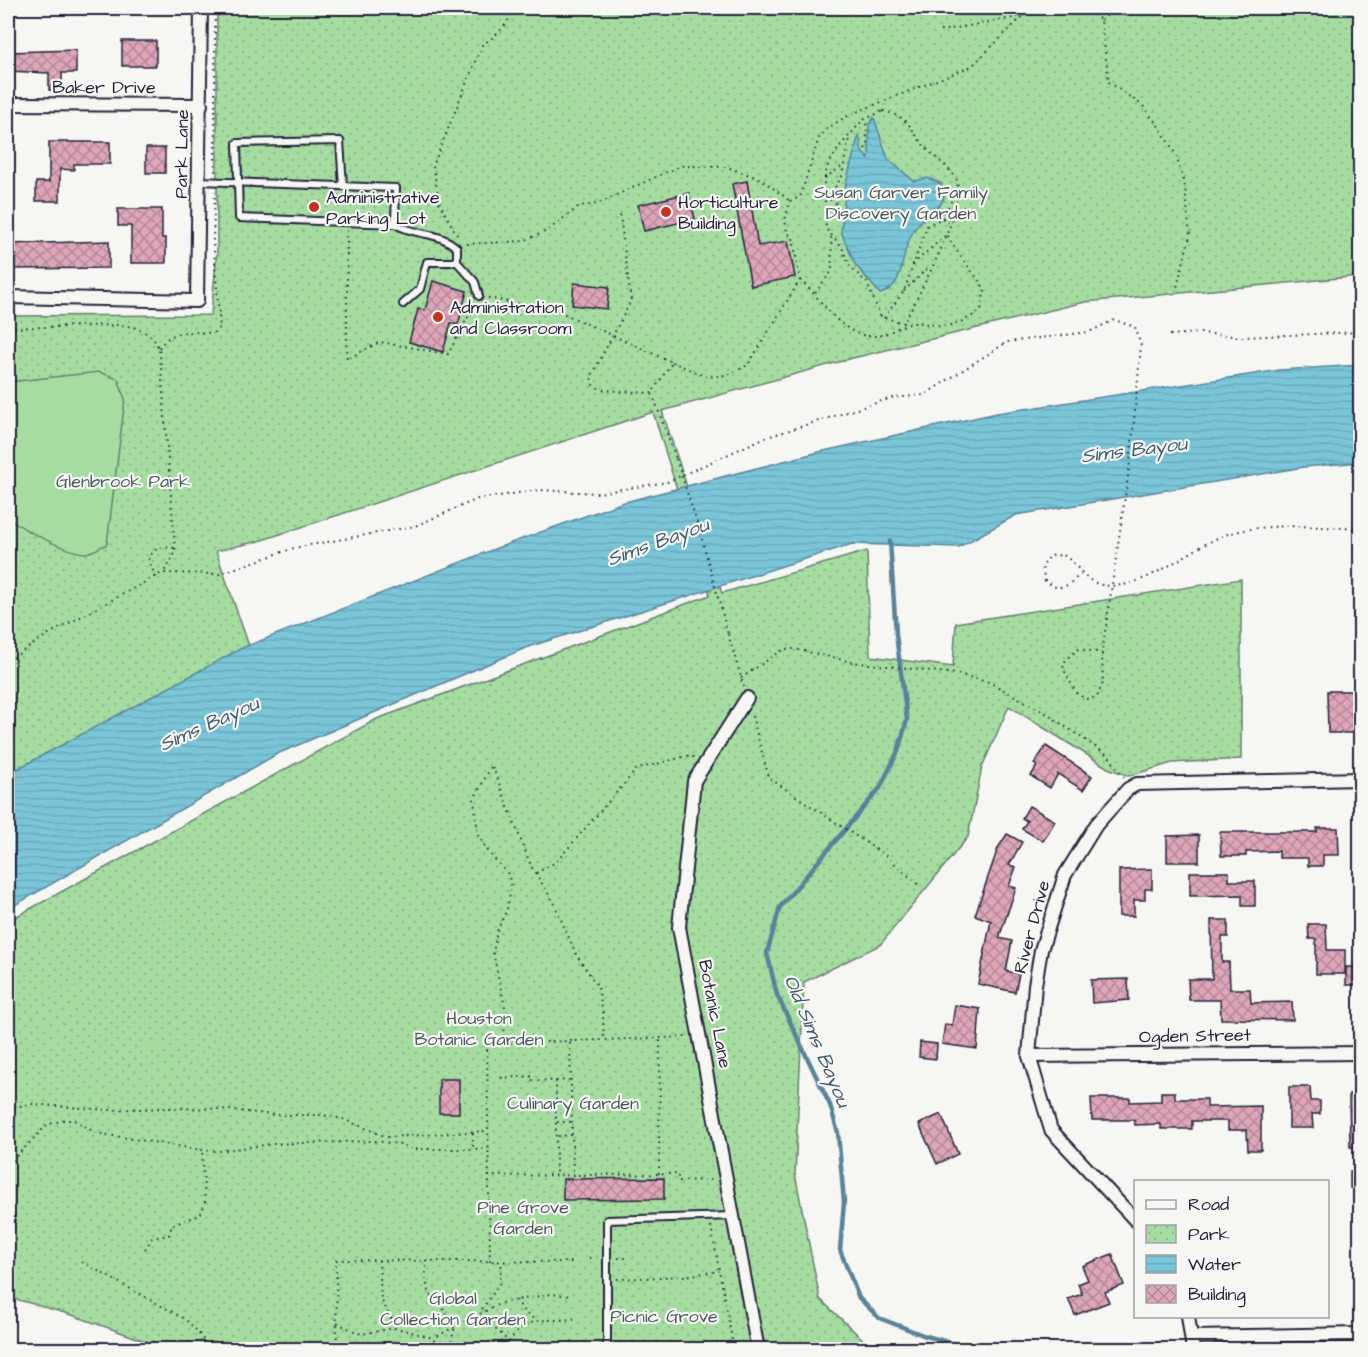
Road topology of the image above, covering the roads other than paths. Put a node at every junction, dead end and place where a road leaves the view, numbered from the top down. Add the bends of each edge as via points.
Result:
1 (201, 8) edge
2 (8, 104) edge
3 (201, 105) junction
4 (199, 181) junction
5 (238, 183) junction
6 (343, 186) junction
7 (395, 224) junction
8 (457, 262) junction
9 (479, 296) road end
10 (8, 297) edge
11 (403, 304) dead end
12 (747, 698) road end
13 (1360, 779) edge
14 (1360, 1053) edge
15 (1029, 1056) junction
16 (733, 1216) junction
17 (1134, 1219) edge
18 (1188, 1318) edge
19 (1360, 1334) edge
20 (1193, 1343) edge
21 (607, 1350) edge
22 (758, 1350) edge

1 - 3 street, Park Lane
2 - 3 street, Baker Drive
3 - 4 street, Park Lane
4 - 5 lane
4 - 10 street, Park Lane via 196,301
5 - 6 lane
5 - 6 lane via 237,143 340,141
5 - 7 lane via 239,218
6 - 7 lane via 396,188
7 - 8 lane via 407,231 444,237 457,248
8 - 9 lane via 475,282
8 - 11 lane via 427,262 420,289
12 - 16 street, Botanic Lane via 693,781 679,927
13 - 15 street, River Drive via 1137,784 1128,789 1095,825 1065,875 1041,950
14 - 15 street, Ogden Street
15 - 17 street, River Drive via 1051,1130
16 - 21 lane via 607,1220
16 - 22 street, Botanic Lane
18 - 20 street
19 - 20 street

